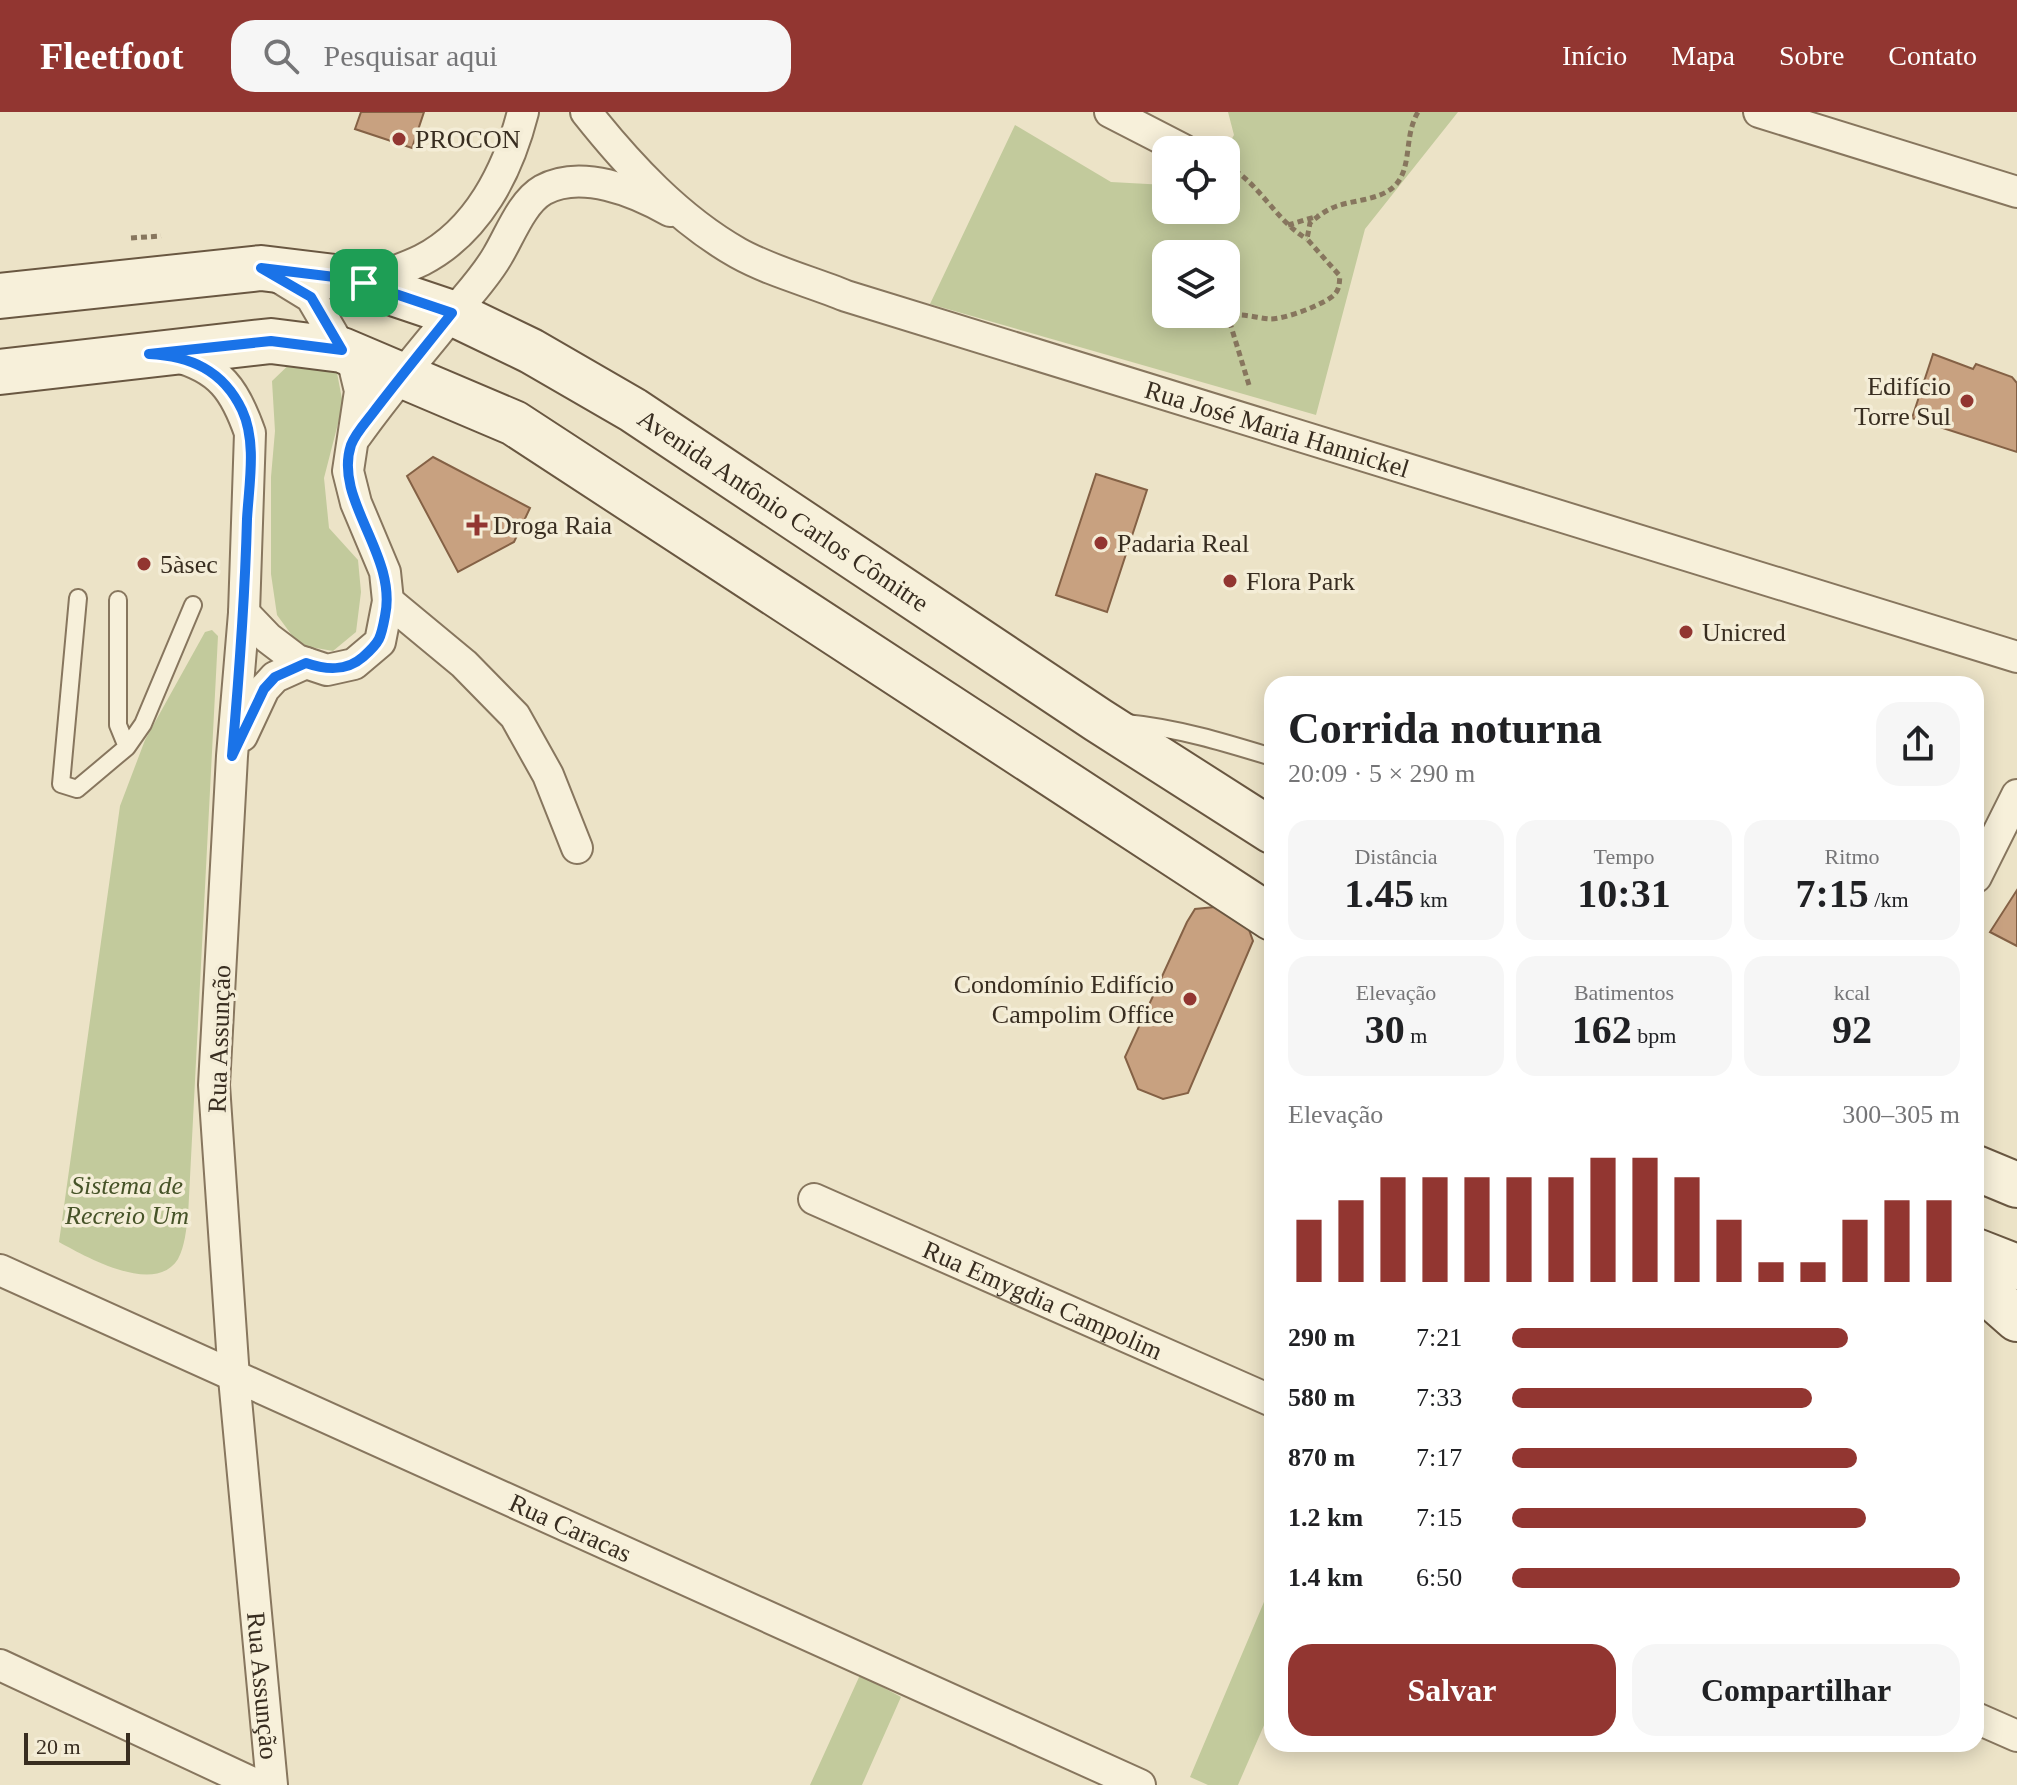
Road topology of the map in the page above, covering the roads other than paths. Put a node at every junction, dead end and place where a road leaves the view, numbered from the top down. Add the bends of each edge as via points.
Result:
1 (523, 112) edge
2 (586, 112) edge
3 (1110, 112) edge
4 (1759, 112) edge
5 (1157, 136) edge
6 (2017, 192) edge
7 (692, 223) junction
8 (261, 268) junction
9 (364, 283) junction
10 (0, 296) edge
11 (452, 313) junction
12 (342, 350) junction
13 (149, 354) junction
14 (0, 372) edge
15 (403, 375) junction
16 (351, 444) junction
17 (78, 598) dead end
18 (118, 600) dead end
19 (388, 601) junction
20 (193, 605) dead end
21 (244, 613) junction
22 (2017, 657) edge
23 (306, 663) junction
24 (1098, 720) junction
25 (127, 747) junction
26 (1264, 755) edge
27 (232, 756) junction
28 (2017, 795) edge
29 (1264, 826) edge
30 (577, 848) dead end
31 (1984, 861) edge
32 (1264, 913) edge
33 (1984, 1171) edge
34 (2017, 1185) edge
35 (814, 1199) dead end
36 (1984, 1254) edge
37 (2017, 1267) edge
38 (0, 1270) edge
39 (1984, 1290) edge
40 (2017, 1319) edge
41 (234, 1378) junction
42 (1264, 1397) edge
43 (0, 1665) edge
44 (1984, 1722) edge
45 (2017, 1736) edge
46 (257, 1785) edge
47 (272, 1785) edge
48 (1140, 1785) edge

1 - 9 street via 502,173 462,232 422,260
2 - 7 street, Rua José Maria Hannickel
3 - 5 street
4 - 6 street
7 - 11 street via 652,201 587,181 542,191 528,204 486,276
7 - 22 street, Rua José Maria Hannickel via 740,254 846,296
8 - 9 main road, Avenida Antônio Carlos Cômitre
8 - 10 main road, Avenida Antônio Carlos Cômitre
8 - 12 street via 311,297
9 - 11 main road, Avenida Antônio Carlos Cômitre
11 - 15 street
11 - 24 main road, Avenida Antônio Carlos Cômitre via 633,410
12 - 13 main road via 271,341
12 - 15 main road
12 - 16 street via 353,362 360,391
13 - 14 main road
13 - 21 street, Rua Assunção via 170,355 211,370 243,411 250,433
15 - 16 street
15 - 32 main road via 514,423
16 - 19 street via 348,471 385,572
17 - 25 lane via 61,784 77,789
18 - 25 lane via 118,725
19 - 23 street via 380,642 354,664 327,670
19 - 30 street via 464,664 515,716 548,775
20 - 25 lane via 143,724
21 - 23 street via 268,638
21 - 27 street, Rua Assunção
23 - 27 street via 275,677 264,689
24 - 26 lane via 1162,727
24 - 29 main road, Avenida Antônio Carlos Cômitre
27 - 41 street, Rua Assunção via 214,1085
28 - 31 street
33 - 34 main road
35 - 42 street, Rua Emygdia Campolim
36 - 37 main road
38 - 41 street, Rua Caracas
39 - 40 main road
41 - 47 street, Rua Assunção
41 - 48 street, Rua Caracas
43 - 46 street
44 - 45 street

